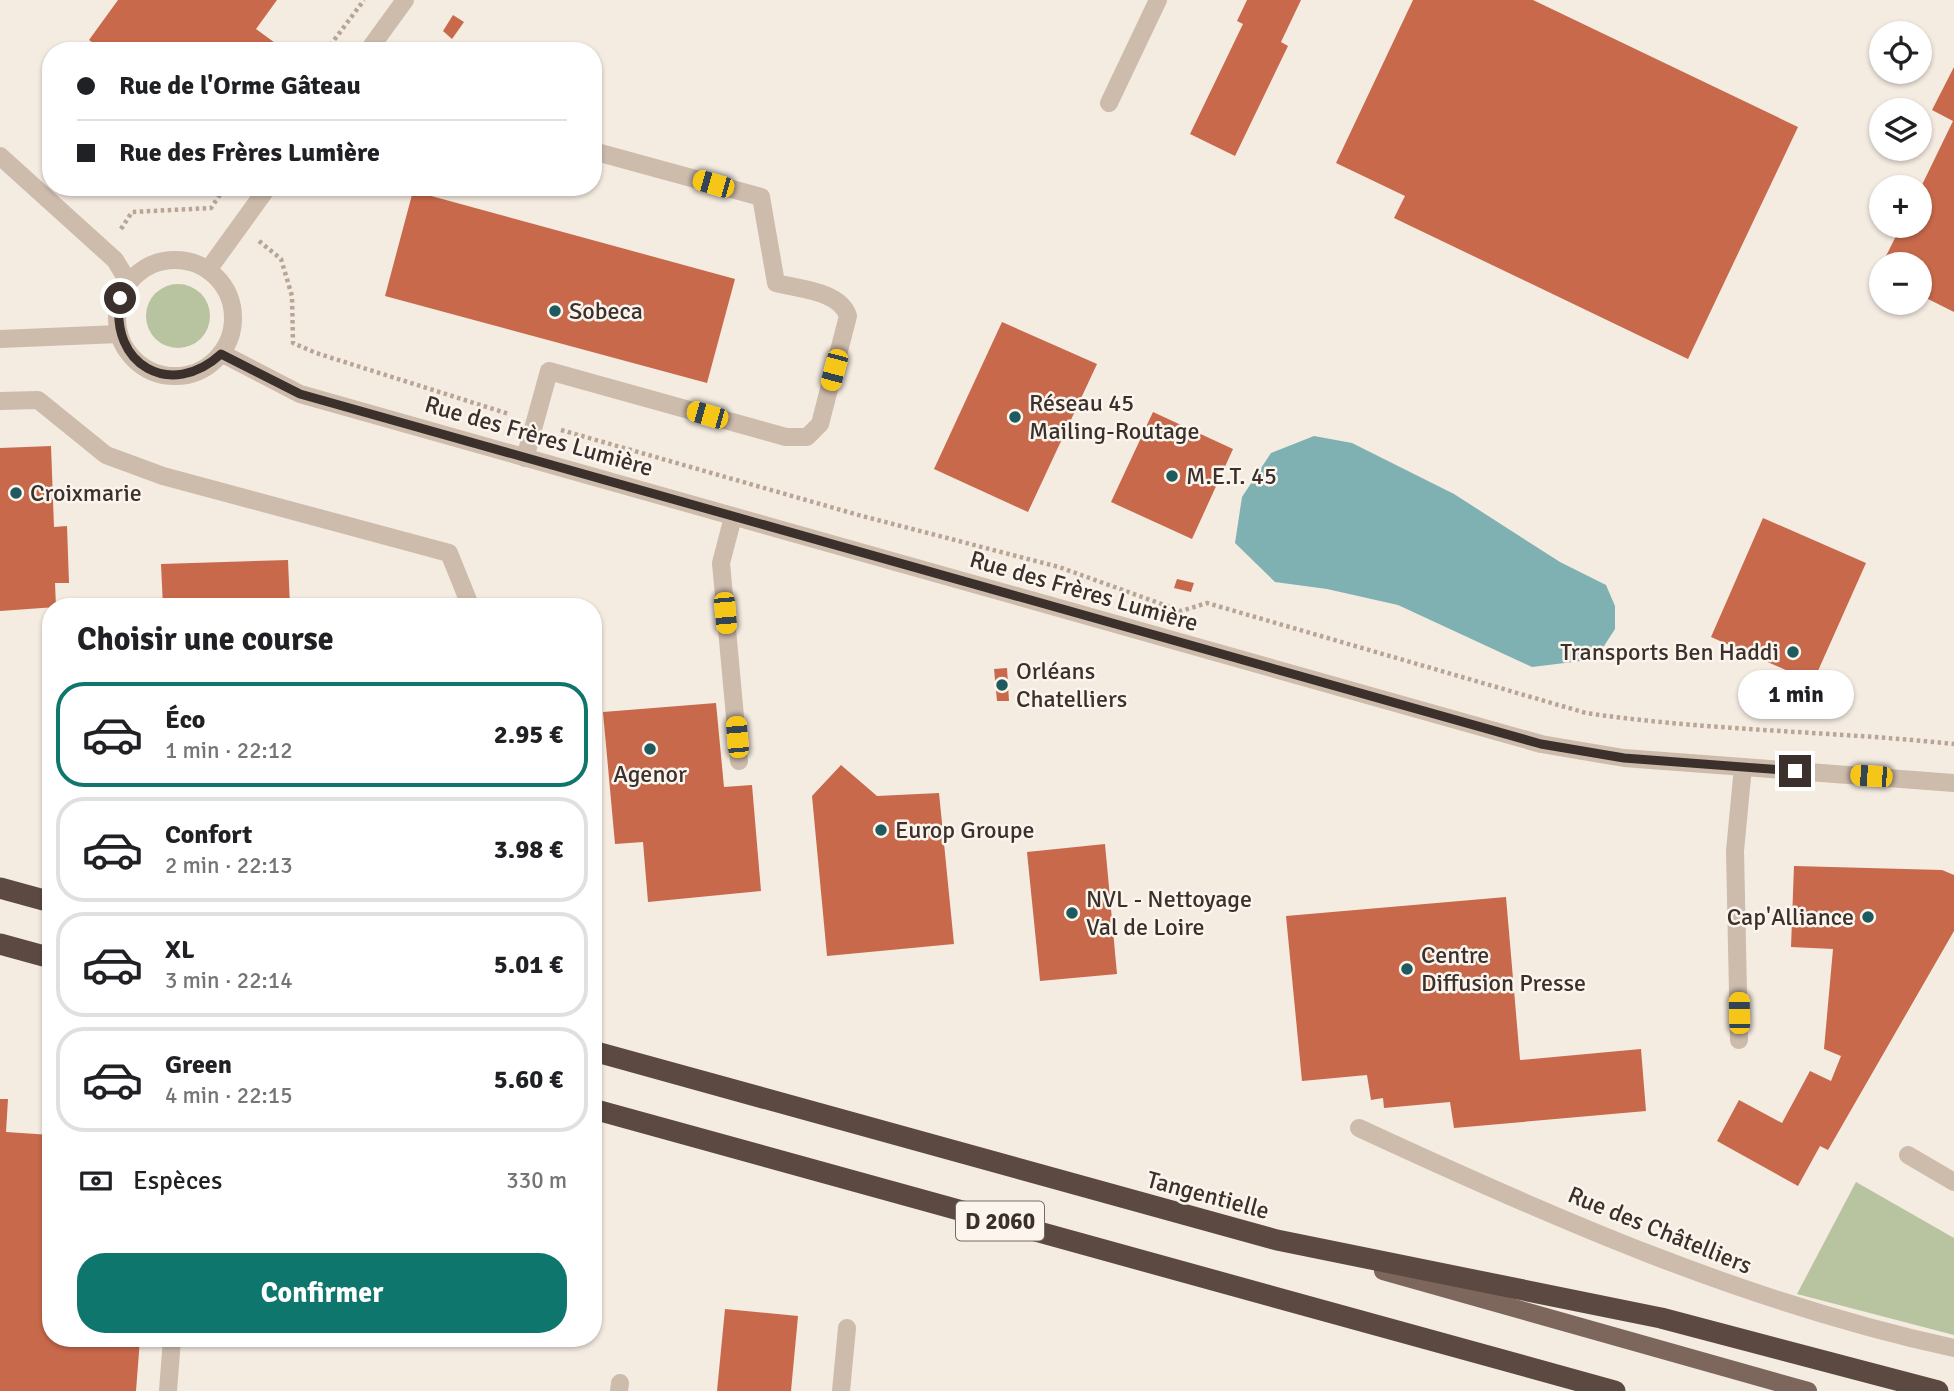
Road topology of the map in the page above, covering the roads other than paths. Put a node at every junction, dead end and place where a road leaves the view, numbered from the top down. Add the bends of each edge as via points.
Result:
1 (405, 0) edge
2 (1158, 0) edge
3 (375, 42) edge
4 (1109, 103) dead end
5 (602, 153) edge
6 (0, 156) edge
7 (42, 194) edge
8 (44, 196) edge
9 (261, 196) edge
10 (208, 270) junction
11 (129, 283) junction
12 (119, 334) junction
13 (0, 339) edge
14 (221, 354) junction
15 (0, 401) edge
16 (525, 458) junction
17 (733, 517) junction
18 (467, 598) edge
19 (739, 761) dead end
20 (1743, 767) junction
21 (1954, 783) edge
22 (0, 888) edge
23 (42, 900) edge
24 (0, 944) edge
25 (42, 956) edge
26 (1740, 1040) dead end
27 (602, 1053) edge
28 (602, 1111) edge
29 (1359, 1128) dead end
30 (1908, 1155) dead end
31 (1954, 1182) edge
32 (1277, 1240) junction
33 (847, 1328) dead end
34 (171, 1347) edge
35 (1954, 1348) edge
36 (168, 1391) edge
37 (841, 1391) edge
38 (1615, 1391) edge
39 (1808, 1391) edge
40 (1938, 1391) edge

1 - 3 street
2 - 4 street
5 - 16 street via 761,197 776,283 835,299 844,305 848,316 820,424 807,437 786,437 549,371
6 - 7 street
8 - 11 street via 115,260
9 - 10 street
10 - 11 street via 188,261 166,260 139,272
10 - 14 street via 226,292 234,318
11 - 12 street via 120,298
12 - 13 street
12 - 14 street via 139,364 164,374 195,372
14 - 16 street, Rue des Frères Lumière via 300,394
15 - 18 street via 38,400 106,455 163,476 449,553
16 - 17 street, Rue des Frères Lumière
17 - 19 street via 721,563
17 - 20 street, Rue des Frères Lumière via 1541,744 1624,758
20 - 21 street, Rue des Frères Lumière
20 - 26 street via 1735,851
22 - 23 highway
24 - 25 highway
27 - 32 highway, Tangentielle / D 2060
28 - 38 highway, D 2060
29 - 35 street, Rue des Châtelliers via 1602,1236 1757,1295
30 - 31 street
32 - 39 main road, Tangentielle / D 2060
32 - 40 highway via 1661,1318
33 - 37 street
34 - 36 street

